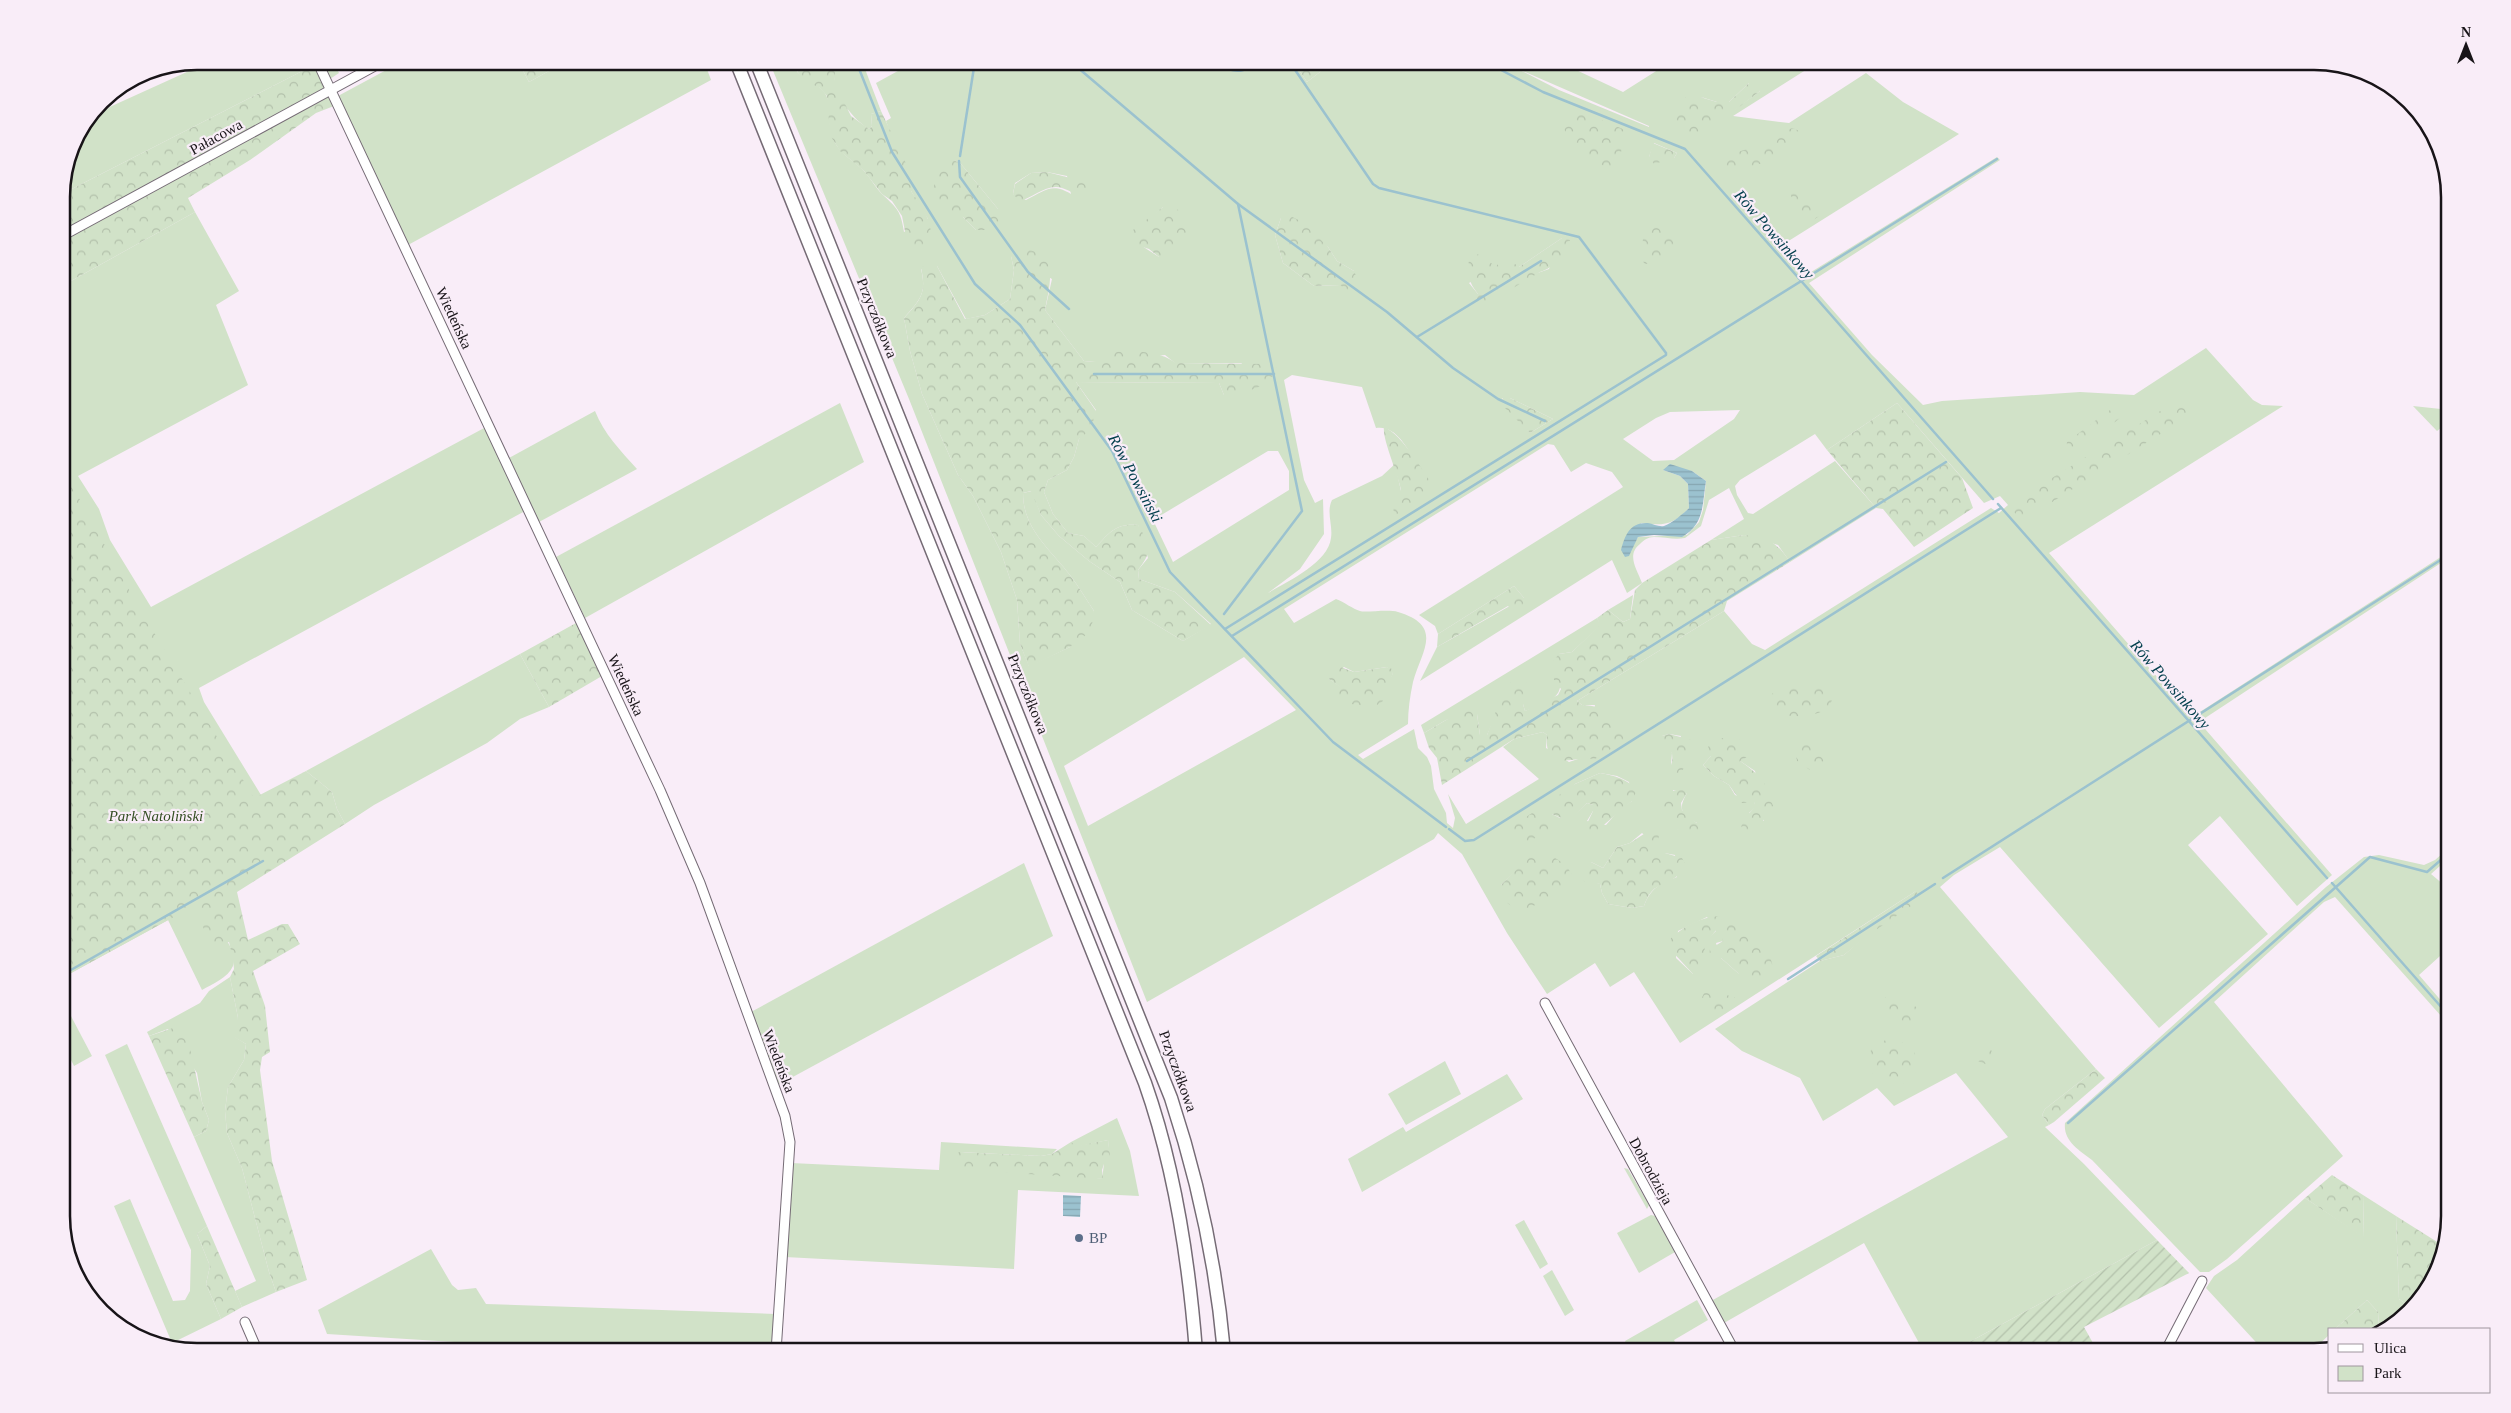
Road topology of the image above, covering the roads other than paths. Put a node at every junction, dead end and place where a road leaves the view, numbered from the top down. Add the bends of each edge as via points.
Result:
1 (322, 70) edge
2 (368, 70) edge
3 (740, 70) edge
4 (760, 70) edge
5 (332, 90) junction
6 (801, 224) junction
7 (70, 232) edge
8 (824, 232) junction
9 (1545, 1003) dead end
10 (2202, 1281) dead end
11 (245, 1322) dead end
12 (254, 1343) edge
13 (777, 1343) edge
14 (1195, 1343) edge
15 (1223, 1343) edge
16 (1730, 1343) edge
17 (2170, 1343) edge

1 - 5 street, Wiedeńska
2 - 5 street, Pałacowa
3 - 6 main road
4 - 8 main road, Przyczółkowa
5 - 7 street, Pałacowa
5 - 13 street, Wiedeńska via 660,790 711,911 785,1116 790,1142
6 - 8 main road via 810,232
6 - 14 main road via 1150,1097 1162,1138 1181,1232
8 - 15 main road, Przyczółkowa via 1172,1098 1210,1238
9 - 16 street, Dobrodzieja
10 - 17 street
11 - 12 street

